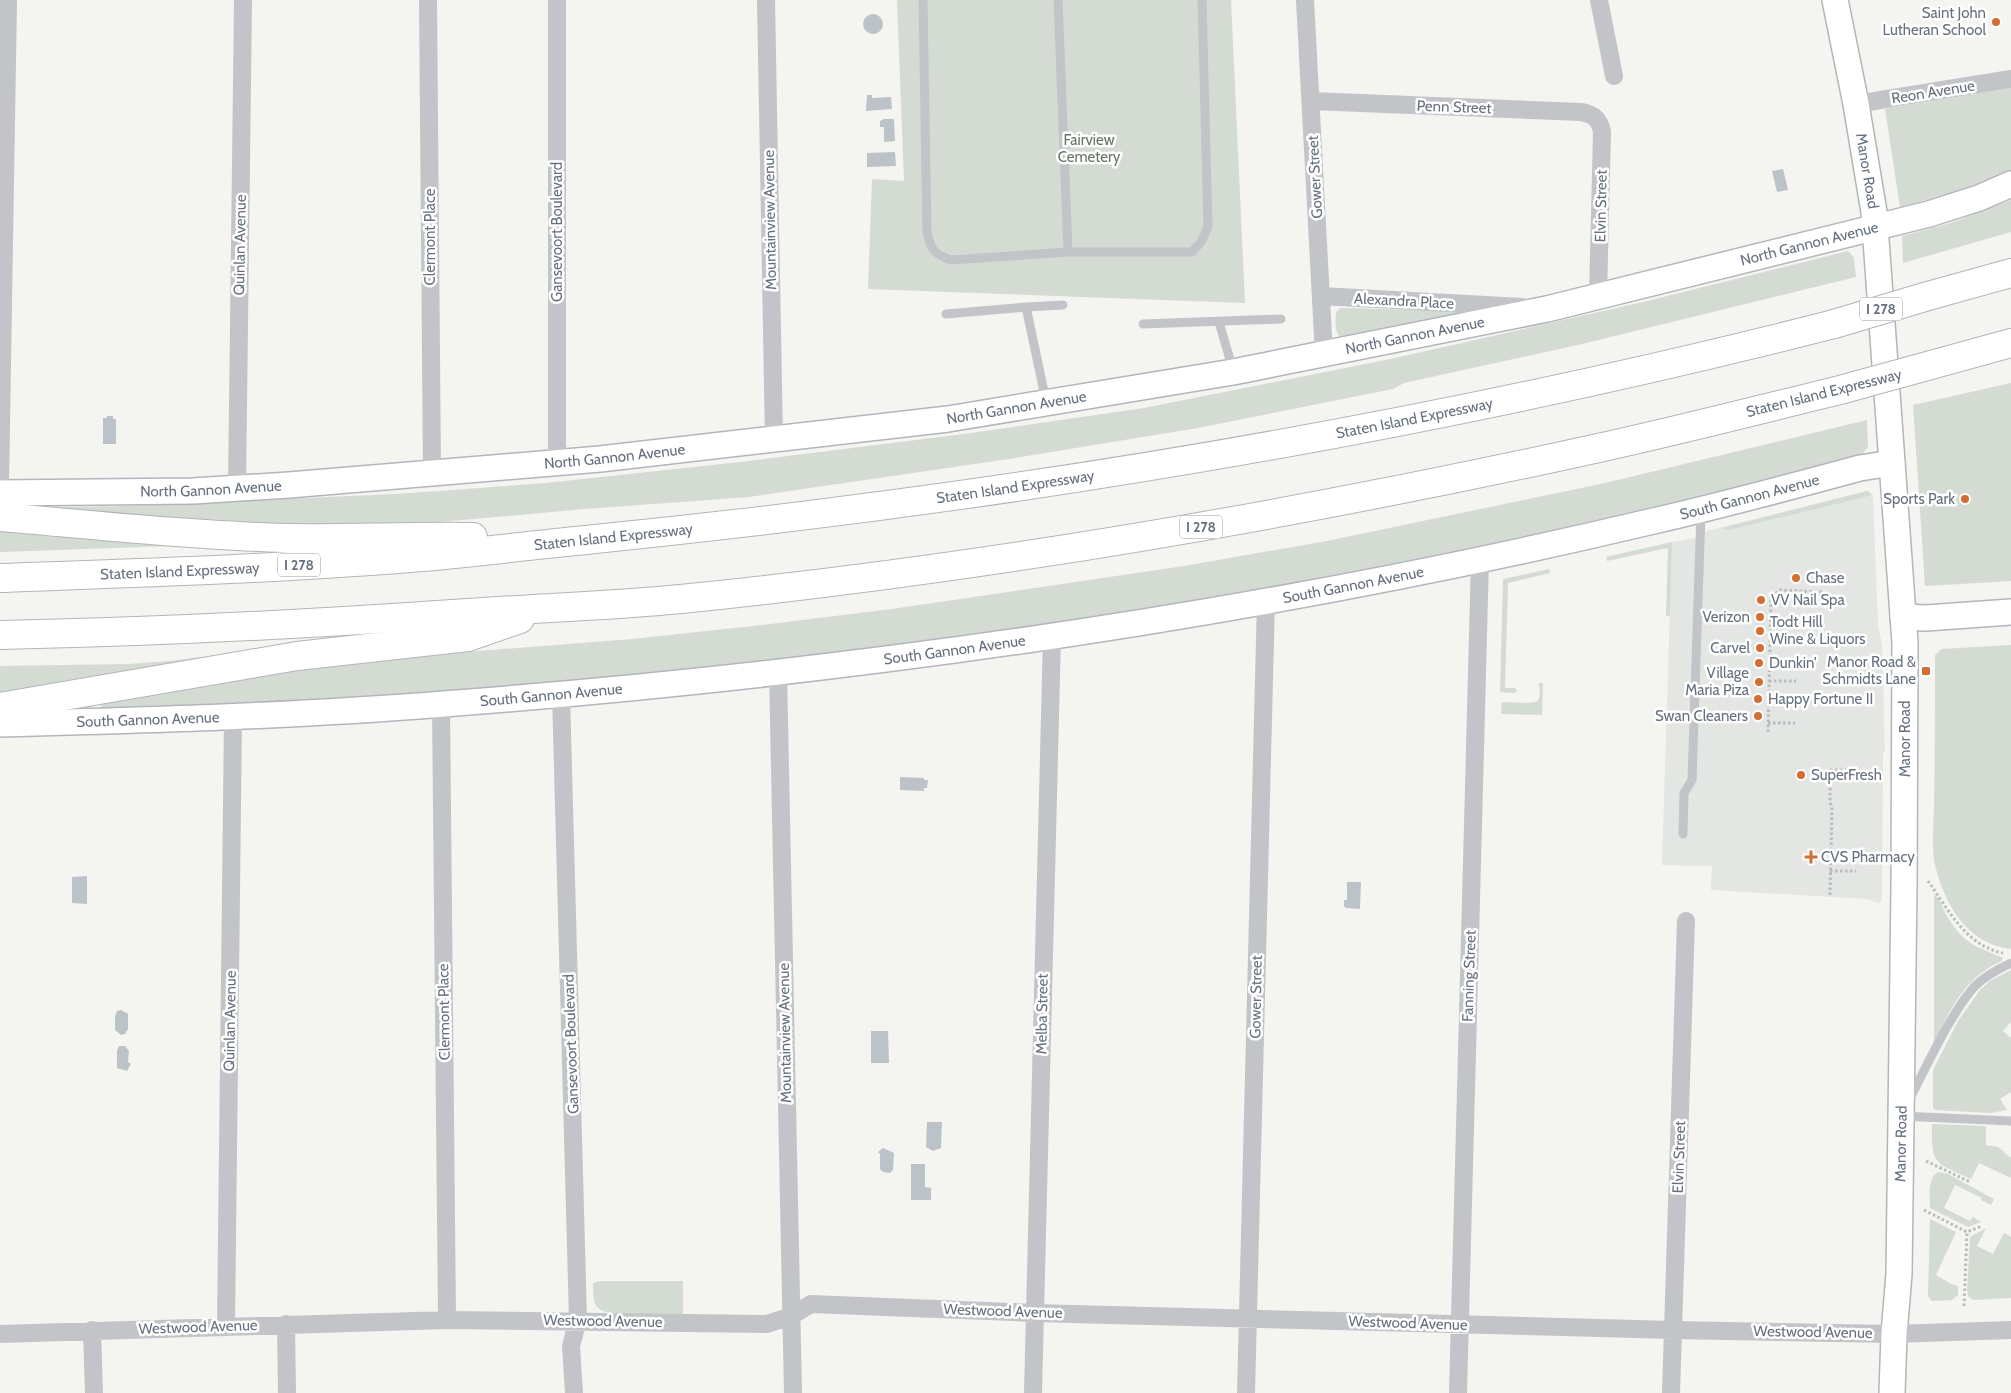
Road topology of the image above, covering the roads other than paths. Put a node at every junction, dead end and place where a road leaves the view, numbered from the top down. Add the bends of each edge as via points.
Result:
1 (8, 0) edge
2 (242, 0) edge
3 (428, 0) edge
4 (557, 0) edge
5 (766, 0) edge
6 (923, 0) edge
7 (1058, 0) edge
8 (1202, 0) edge
9 (1305, 0) edge
10 (1599, 0) edge
11 (1834, 0) edge
12 (1614, 76) dead end
13 (2011, 80) edge
14 (1312, 101) junction
15 (1856, 104) junction
16 (1595, 117) joint
17 (2011, 184) edge
18 (1875, 228) junction
19 (1068, 252) junction
20 (2011, 254) edge
21 (2011, 273) edge
22 (1975, 283) junction
23 (1321, 296) junction
24 (1598, 296) junction
25 (1063, 305) dead end
26 (1026, 308) junction
27 (1547, 309) junction
28 (946, 314) dead end
29 (1281, 319) dead end
30 (1219, 322) junction
31 (1143, 324) dead end
32 (2011, 343) edge
33 (1324, 354) junction
34 (1233, 372) junction
35 (1047, 404) junction
36 (774, 440) junction
37 (1892, 463) junction
38 (557, 464) junction
39 (432, 473) junction
40 (0, 486) edge
41 (237, 489) junction
42 (0, 493) edge
43 (1701, 510) junction
44 (0, 517) edge
45 (597, 538) junction
46 (1480, 559) junction
47 (0, 578) edge
48 (1266, 600) junction
49 (552, 608) junction
50 (2011, 612) edge
51 (1903, 617) junction
52 (0, 635) edge
53 (1052, 636) junction
54 (778, 672) junction
55 (561, 695) junction
56 (441, 704) junction
57 (0, 707) edge
58 (232, 717) junction
59 (0, 724) edge
60 (1683, 834) dead end
61 (1686, 921) dead end
62 (2011, 963) edge
63 (1901, 1116) junction
64 (2011, 1122) edge
65 (1035, 1313) junction
66 (791, 1316) junction
67 (1248, 1318) junction
68 (447, 1320) junction
69 (578, 1320) junction
70 (286, 1324) junction
71 (1460, 1324) junction
72 (226, 1326) junction
73 (92, 1330) junction
74 (1673, 1330) junction
75 (2011, 1330) edge
76 (0, 1334) edge
77 (1894, 1334) junction
78 (94, 1393) edge
79 (287, 1393) edge
80 (574, 1393) edge
81 (793, 1393) edge
82 (1033, 1393) edge
83 (1246, 1393) edge
84 (1458, 1393) edge
85 (1672, 1393) edge
86 (1892, 1393) edge

1 - 40 street
2 - 41 street, Quinlan Avenue
3 - 39 street, Clermont Place
4 - 38 street, Gansevoort Boulevard
5 - 36 street, Mountainview Avenue
6 - 19 lane via 927,233 932,249 937,255 951,260
7 - 19 lane
8 - 19 lane via 1208,227 1201,242 1192,252
9 - 14 street, Gower Street
10 - 12 street
11 - 15 street, Manor Road
13 - 15 street, Reon Avenue
14 - 16 street, Penn Street via 1581,112
14 - 23 street, Gower Street
15 - 18 street, Manor Road
16 - 24 street, Elvin Street via 1602,132
17 - 18 street, North Gannon Avenue via 1961,204
18 - 24 street, North Gannon Avenue
18 - 37 street, Manor Road
20 - 22 highway
21 - 22 highway, Staten Island Expressway / I 278
22 - 45 highway, Staten Island Expressway / I 278, bridge via 1834,324 1593,382 1278,445 1032,486 846,512
23 - 27 street, Alexandra Place
23 - 33 street, Gower Street
24 - 27 street, North Gannon Avenue
25 - 26 lane
26 - 28 lane
26 - 35 lane
27 - 33 street, North Gannon Avenue
29 - 30 lane
30 - 31 lane
30 - 34 lane
32 - 49 highway, Staten Island Expressway / I 278, bridge via 1657,435 1484,473 1162,534 803,585 678,599
33 - 34 street, North Gannon Avenue
34 - 35 street, North Gannon Avenue
35 - 36 street, North Gannon Avenue
36 - 38 street, North Gannon Avenue
37 - 43 street, South Gannon Avenue via 1860,468
37 - 51 street, Manor Road
38 - 39 street, North Gannon Avenue
39 - 41 street, North Gannon Avenue
41 - 42 street, North Gannon Avenue
43 - 46 street, South Gannon Avenue
43 - 60 lane via 1692,780 1684,793
44 - 45 highway via 276,537
45 - 47 highway, Staten Island Expressway / I 278 via 410,558
46 - 48 street, South Gannon Avenue
46 - 71 street, Fanning Street
48 - 53 street, South Gannon Avenue
48 - 67 street, Gower Street
49 - 52 highway, Staten Island Expressway / I 278 via 242,628
49 - 57 highway via 468,637 298,656
50 - 51 street
51 - 63 street, Manor Road via 1905,764
53 - 54 street, South Gannon Avenue
53 - 65 street, Melba Street
54 - 55 street, South Gannon Avenue
54 - 66 street, Mountainview Avenue
55 - 56 street, South Gannon Avenue
55 - 69 street, Gansevoort Boulevard
56 - 58 street, South Gannon Avenue
56 - 68 street, Clermont Place
58 - 59 street, South Gannon Avenue
58 - 72 street, Quinlan Avenue
61 - 74 street, Elvin Street
62 - 63 lane via 1986,977 1968,996 1940,1041
63 - 64 lane
63 - 77 street, Manor Road via 1899,1274
65 - 66 street, Westwood Avenue via 811,1304
65 - 67 street, Westwood Avenue
65 - 82 street, Melba Street
66 - 69 street, Westwood Avenue via 767,1324
66 - 81 street, Mountainview Avenue
67 - 71 street, Westwood Avenue
67 - 83 street, Gower Street
68 - 69 street, Westwood Avenue
68 - 70 street, Westwood Avenue
69 - 80 street, Gansevoort Boulevard via 571,1346
70 - 72 street, Westwood Avenue
70 - 79 street
71 - 74 street, Westwood Avenue
71 - 84 street, Fanning Street
72 - 73 street, Westwood Avenue
73 - 76 street, Westwood Avenue
73 - 78 street
74 - 77 street, Westwood Avenue
74 - 85 street, Elvin Street
75 - 77 street, Westwood Avenue
77 - 86 street, Manor Road

